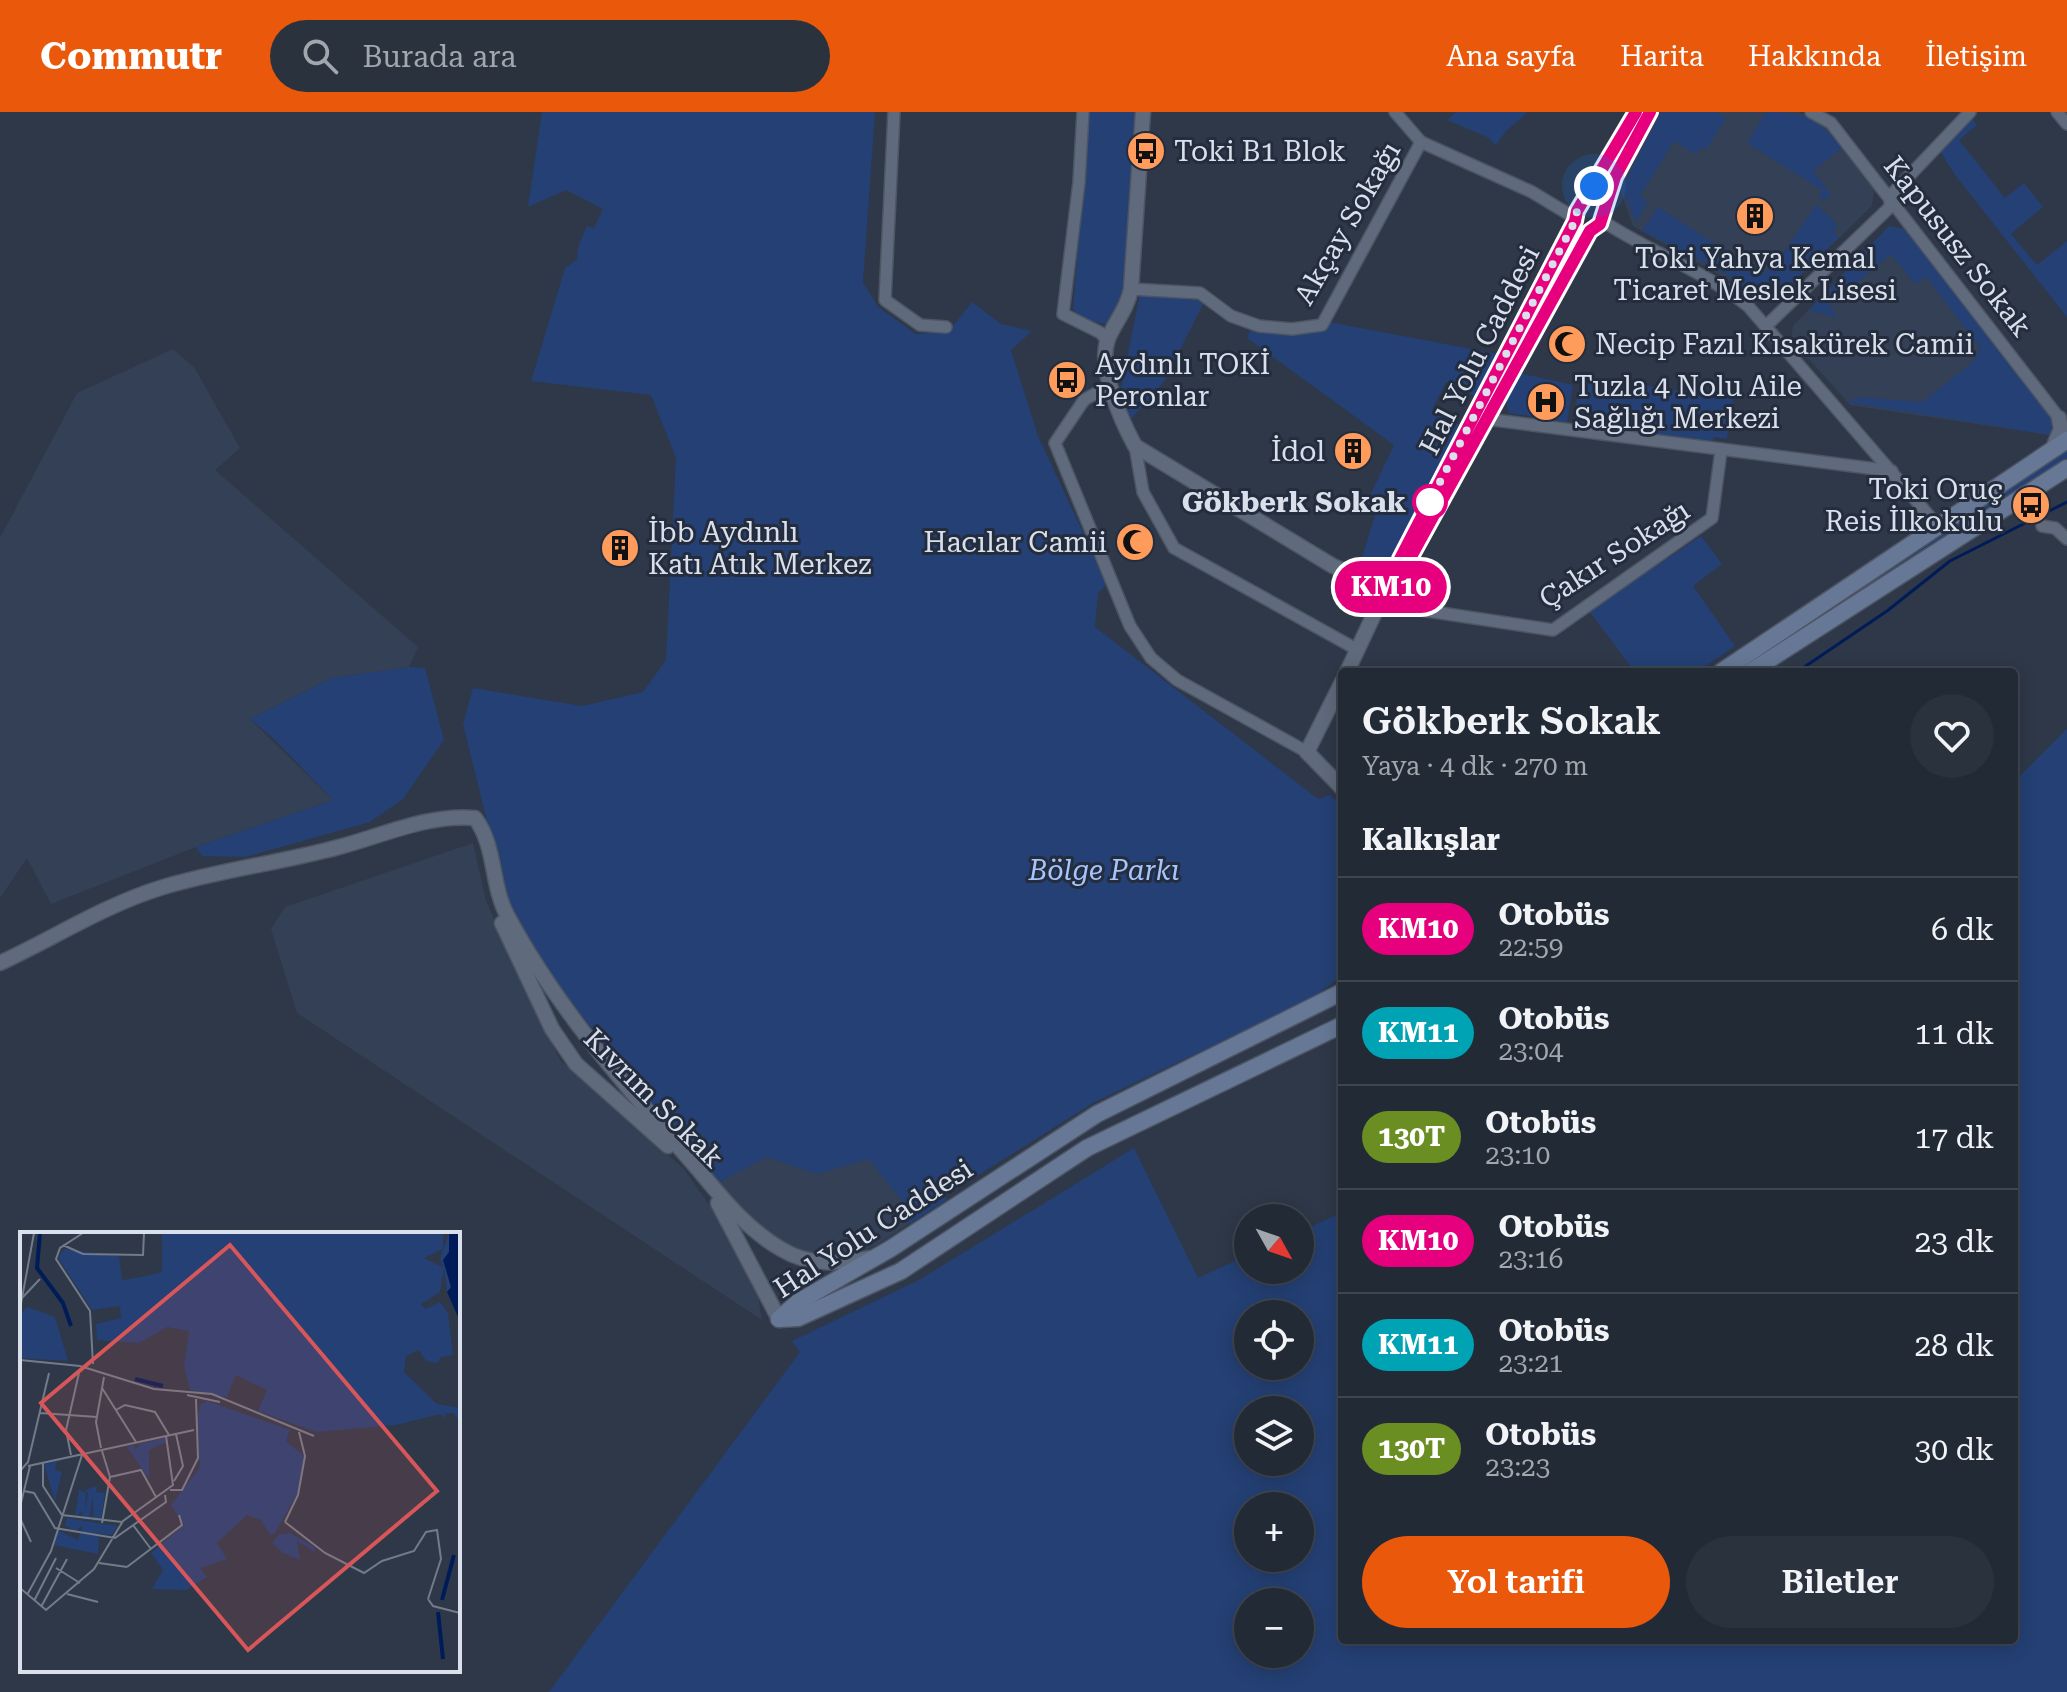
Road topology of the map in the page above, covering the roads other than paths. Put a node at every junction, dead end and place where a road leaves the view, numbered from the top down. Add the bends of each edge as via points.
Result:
1 (894, 112) edge
2 (1083, 112) edge
3 (1143, 112) edge
4 (1395, 112) edge
5 (1636, 112) edge
6 (1650, 112) edge
7 (1811, 112) edge
8 (1970, 112) edge
9 (2057, 112) edge
10 (2067, 124) edge
11 (1421, 142) junction
12 (1890, 196) junction
13 (1578, 213) junction
14 (1596, 224) junction
15 (1131, 289) junction
16 (1767, 325) junction
17 (946, 327) dead end
18 (1107, 341) junction
19 (1110, 385) junction
20 (1486, 419) junction
21 (2063, 420) edge
22 (2067, 440) edge
23 (1135, 446) junction
24 (2052, 450) junction
25 (1721, 451) junction
26 (2067, 468) edge
27 (1892, 471) junction
28 (1938, 526) junction
29 (2042, 526) dead end
30 (2067, 539) edge
31 (1389, 590) junction
32 (1381, 604) junction
33 (1358, 650) junction
34 (1349, 668) edge
35 (1727, 668) edge
36 (1756, 668) edge
37 (1338, 690) edge
38 (1307, 752) junction
39 (1338, 774) edge
40 (1338, 784) edge
41 (475, 818) junction
42 (0, 963) edge
43 (1338, 994) edge
44 (1338, 1027) edge
45 (877, 1256) junction
46 (779, 1319) junction

1 - 17 street via 885,300 920,325
2 - 18 street via 1063,314
3 - 15 street
4 - 11 street
5 - 13 street, Hal Yolu Caddesi
6 - 14 street, Hal Yolu Caddesi
7 - 12 street, Kapususz Sokak via 1831,123
8 - 12 street
9 - 10 street
11 - 13 street
11 - 15 street, Akçay Sokağı via 1322,325 1259,326 1231,316 1200,293
12 - 16 street via 1890,207
12 - 21 street, Kapususz Sokak
13 - 14 street via 1579,228
13 - 14 street via 1594,207
13 - 31 street, Hal Yolu Caddesi via 1400,559
14 - 16 street via 1721,284
14 - 20 street, Hal Yolu Caddesi
15 - 18 street via 1128,306
16 - 27 street
18 - 19 street
19 - 23 street
19 - 38 street via 1084,400 1055,443 1130,626 1151,658 1177,680
20 - 25 street
20 - 31 street, Hal Yolu Caddesi
21 - 24 street
22 - 24 main road
23 - 31 street via 1333,566
23 - 33 street via 1143,492 1174,548
24 - 28 main road
25 - 27 street
25 - 32 street, Çakır Sokağı via 1712,518 1553,630
26 - 36 main road
27 - 28 street
28 - 35 main road
29 - 30 street via 2055,528
31 - 32 street, Hal Yolu Caddesi
32 - 33 street, Hal Yolu Caddesi
33 - 34 street, Hal Yolu Caddesi
37 - 38 street
38 - 39 street
38 - 40 street
41 - 42 street via 430,820 159,889 82,919
41 - 45 street via 486,837 502,905 554,993 718,1194 766,1240 798,1258 829,1263
41 - 46 street, Kıvrım Sokak via 502,923 552,1029 576,1064 705,1184 736,1231
43 - 45 main road, Hal Yolu Caddesi via 1097,1114
44 - 46 main road, Hal Yolu Caddesi via 1087,1148 942,1246 862,1292 798,1318
45 - 46 main road, Hal Yolu Caddesi via 798,1302

